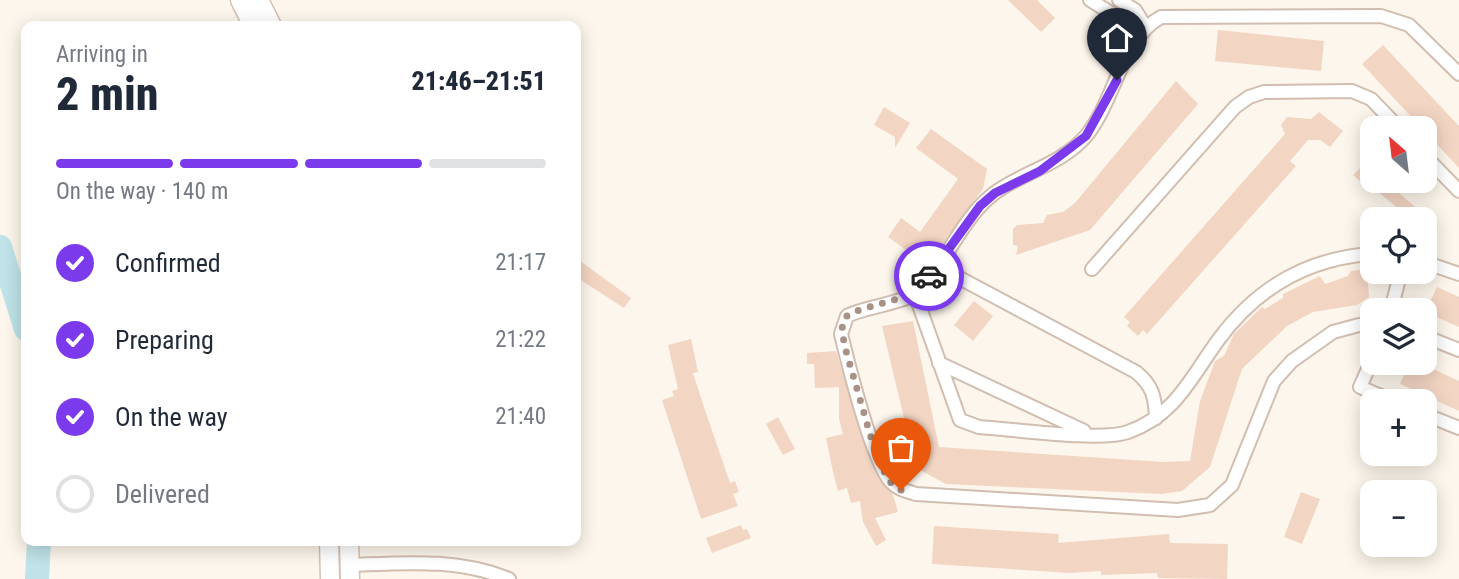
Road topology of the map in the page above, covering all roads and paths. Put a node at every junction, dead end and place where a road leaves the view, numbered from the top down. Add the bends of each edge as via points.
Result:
1 (240, 0) edge
2 (259, 0) edge
3 (1090, 0) edge
4 (1119, 0) edge
5 (250, 21) edge
6 (270, 21) edge
7 (1145, 26) junction
8 (1459, 74) edge
9 (1387, 116) edge
10 (1437, 168) edge
11 (1459, 191) edge
12 (1360, 255) edge
13 (937, 266) junction
14 (1437, 266) edge
15 (1092, 269) dead end
16 (1459, 274) edge
17 (915, 294) junction
18 (1360, 325) edge
19 (1437, 341) edge
20 (1459, 350) edge
21 (939, 363) junction
22 (1365, 375) edge
23 (1365, 389) edge
24 (1156, 418) junction
25 (1437, 419) edge
26 (1459, 428) edge
27 (1091, 435) junction
28 (329, 546) edge
29 (349, 546) edge
30 (349, 572) edge
31 (330, 579) edge
32 (509, 579) edge

1 - 5 main road
2 - 6 main road
3 - 7 street via 1127,23
4 - 7 street via 1135,10
7 - 8 street via 1177,15 1381,16 1409,26
7 - 13 street via 1086,136 1040,171 995,193 980,206
9 - 15 street via 1371,99 1352,90 1264,92 1248,97
10 - 11 street
12 - 24 street via 1316,264 1261,293 1219,339 1185,392
13 - 17 street
13 - 24 street via 1136,372 1155,394
14 - 16 street
17 - 18 street via 847,316 841,334 882,470 901,490 916,494 1178,510 1210,505 1233,485 1274,381 1292,361 1333,332
17 - 21 street
19 - 20 street
21 - 27 street
21 - 27 street via 960,420 969,425
22 - 23 street via 1360,387
24 - 27 street via 1126,433
25 - 26 street
28 - 31 main road
29 - 30 main road
30 - 32 street via 441,562 480,567

